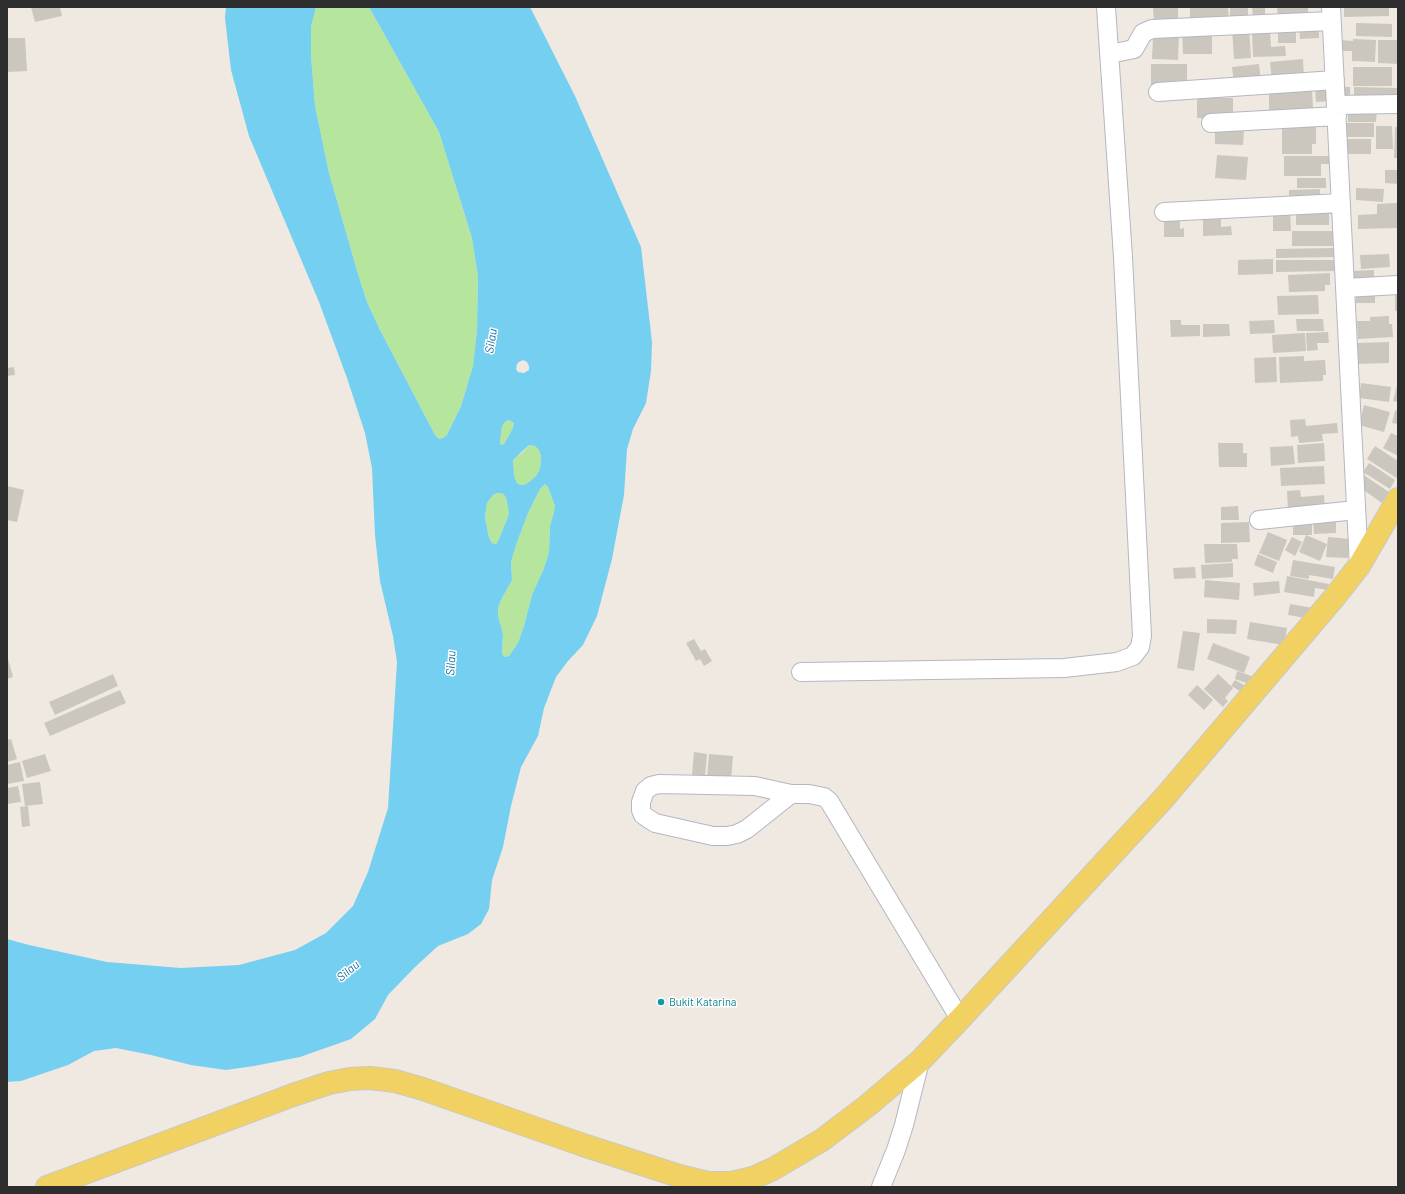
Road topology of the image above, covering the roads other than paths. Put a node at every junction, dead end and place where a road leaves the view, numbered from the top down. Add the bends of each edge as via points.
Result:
1 (1106, 7) edge
2 (1331, 14) edge
3 (1110, 54) junction
4 (1335, 80) junction
5 (1158, 92) dead end
6 (1398, 104) edge
7 (1336, 111) junction
8 (1211, 123) dead end
9 (1341, 203) junction
10 (1164, 212) dead end
11 (1398, 284) edge
12 (1344, 288) junction
13 (1398, 499) edge
14 (1356, 510) junction
15 (1259, 520) dead end
16 (1359, 566) junction
17 (801, 672) dead end
18 (792, 794) junction
19 (960, 1019) junction
20 (920, 1061) junction
21 (48, 1187) edge
22 (881, 1187) edge

1 - 3 street
2 - 3 street via 1152,29 1143,33 1134,49
2 - 4 street
3 - 17 street via 1123,257 1142,636 1140,647 1133,656 1117,662 1064,668
4 - 5 street
4 - 7 street
6 - 7 street
7 - 8 street
7 - 9 street
9 - 10 street
9 - 12 street
11 - 12 street
12 - 14 street
13 - 16 main road
14 - 15 street
14 - 16 street
16 - 19 main road via 1164,798
18 - 18 street via 748,829 727,836 713,836 655,823 643,816 641,810 645,791 659,784 755,786
18 - 19 street via 817,794 829,801
19 - 20 main road
20 - 21 main road via 822,1140 773,1169 753,1178 731,1183 708,1183 679,1176 423,1089 395,1081 370,1078 329,1083 293,1095
20 - 22 street via 898,1144

